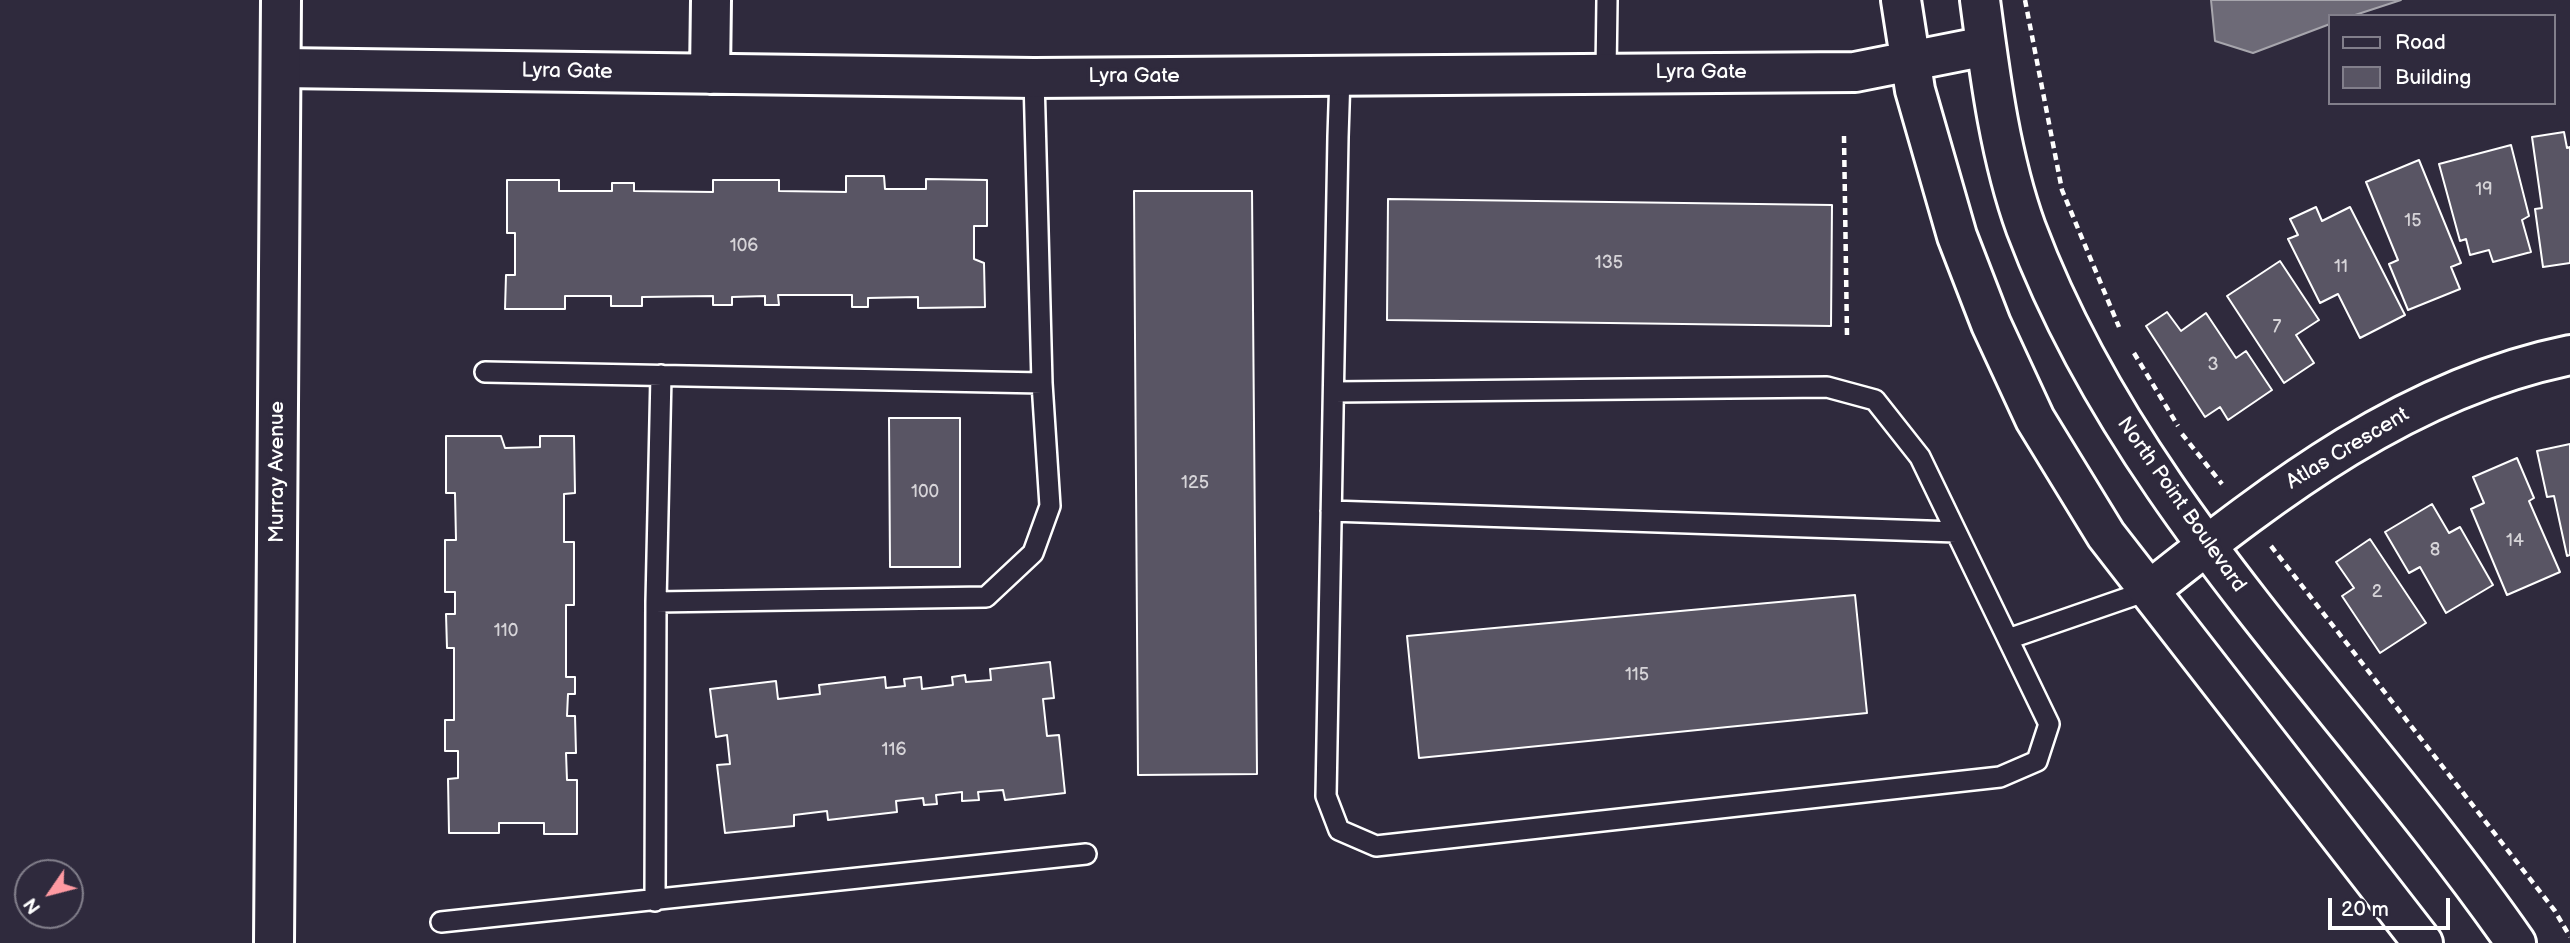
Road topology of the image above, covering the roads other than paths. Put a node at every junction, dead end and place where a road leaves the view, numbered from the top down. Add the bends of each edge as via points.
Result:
1 (281, 0) edge
2 (711, 0) edge
3 (1606, 0) edge
4 (1901, 0) edge
5 (1980, 0) edge
6 (1986, 46) junction
7 (1911, 62) junction
8 (281, 68) junction
9 (1606, 73) junction
10 (710, 74) junction
11 (1340, 76) junction
12 (1034, 78) junction
13 (2570, 355) edge
14 (485, 372) dead end
15 (661, 375) junction
16 (1042, 383) junction
17 (1334, 392) junction
18 (1331, 511) junction
19 (1956, 532) junction
20 (2206, 545) junction
21 (2150, 590) junction
22 (656, 602) junction
23 (2008, 639) junction
24 (1086, 853) dead end
25 (655, 901) junction
26 (441, 922) dead end
27 (274, 943) edge
28 (2423, 943) edge
29 (2516, 943) edge

1 - 8 street, Murray Avenue
2 - 10 street
3 - 9 lane
4 - 7 street
5 - 6 street, North Point Boulevard
6 - 7 street, Lyra Gate
6 - 20 street, North Point Boulevard via 1998,123 2025,225 2063,318 2118,417
7 - 9 street, Lyra Gate via 1855,72
7 - 21 street via 1956,236 2013,371 2035,419 2106,535
8 - 10 street, Lyra Gate
8 - 27 street, Murray Avenue
9 - 11 street, Lyra Gate
10 - 12 street, Lyra Gate
11 - 12 street, Lyra Gate
11 - 17 lane
12 - 16 lane
13 - 20 street, Atlas Crescent via 2524,364 2436,397 2336,452
14 - 15 lane
15 - 16 lane
15 - 22 lane
16 - 22 lane via 1050,506 1034,553 986,597
17 - 18 lane
17 - 19 lane via 1827,387 1875,400 1920,457
18 - 19 lane
18 - 23 lane via 1326,796 1339,830 1376,846 2000,778 2037,761 2049,724
19 - 23 lane
20 - 21 street, Atlas Crescent
20 - 29 street, North Point Boulevard via 2406,796
21 - 23 lane
21 - 28 street
22 - 25 lane
24 - 25 lane
25 - 26 lane

